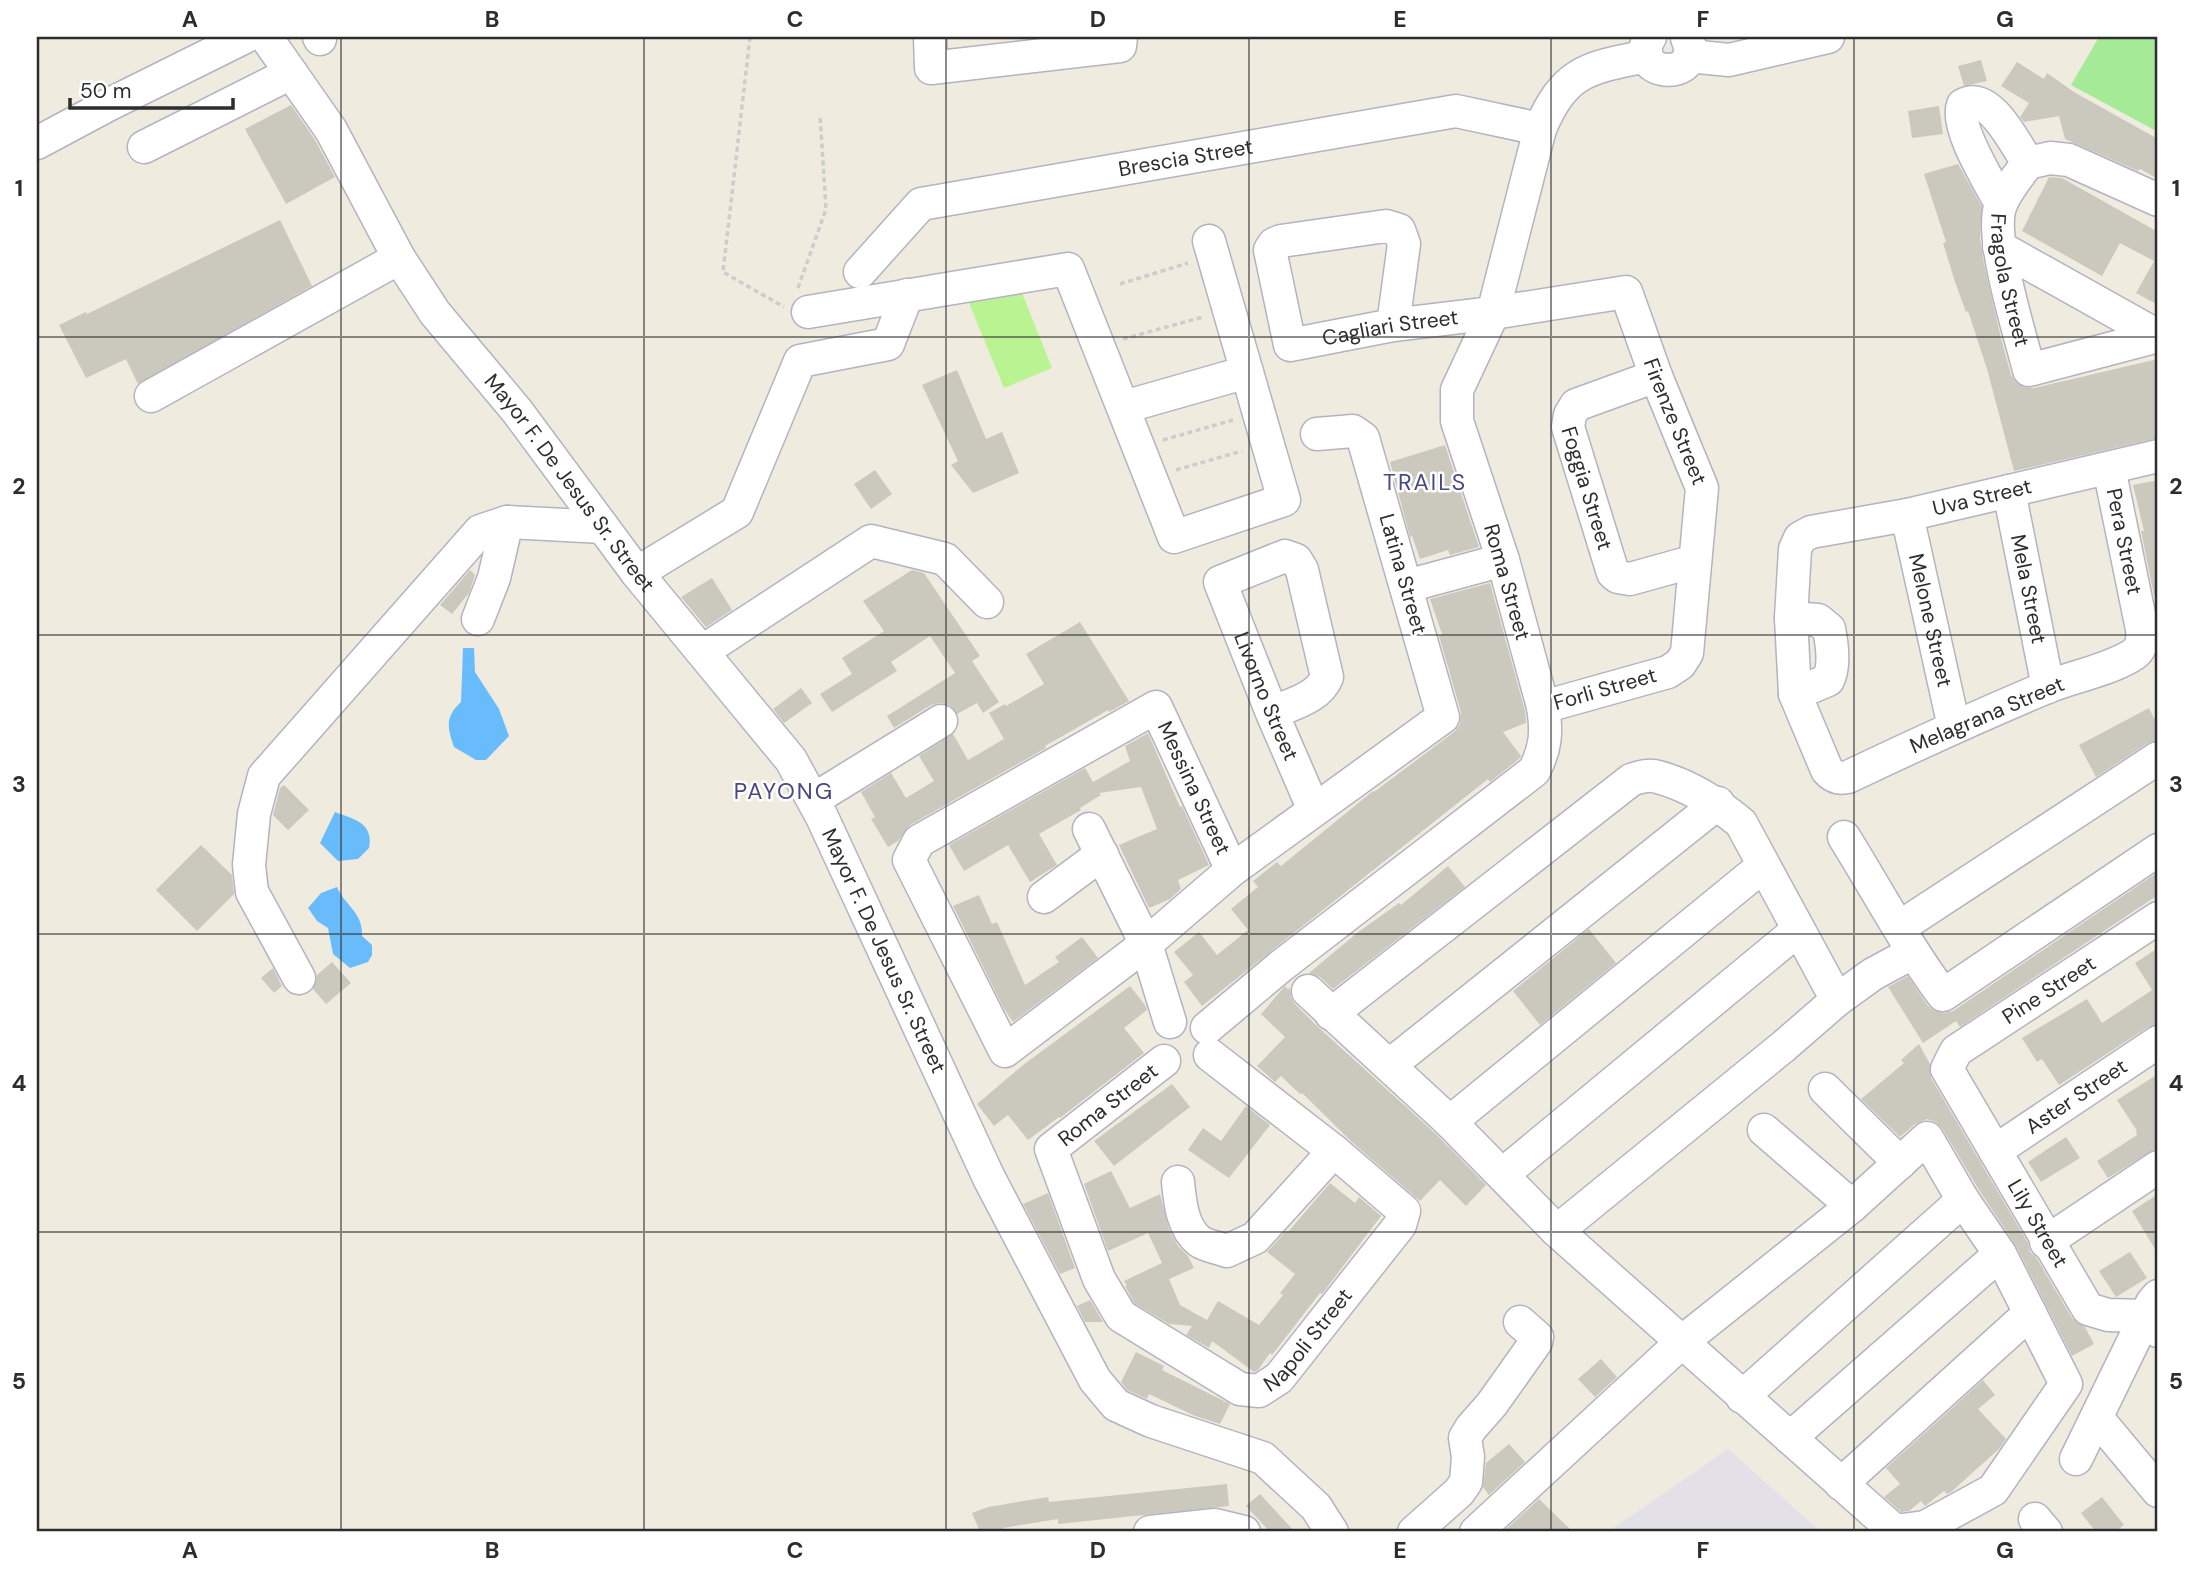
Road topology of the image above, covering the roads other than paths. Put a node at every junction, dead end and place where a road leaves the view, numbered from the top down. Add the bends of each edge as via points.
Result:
1 (245, 37) edge
2 (266, 37) edge
3 (930, 37) edge
4 (1121, 37) edge
5 (1828, 37) edge
6 (1648, 46) edge
7 (1688, 47) edge
8 (291, 73) junction
9 (1540, 129) junction
10 (37, 144) edge
11 (144, 147) dead end
12 (2028, 163) junction
13 (2158, 200) edge
14 (2001, 204) junction
15 (1999, 247) junction
16 (1211, 248) road end
17 (399, 258) junction
18 (860, 272) dead end
19 (1626, 292) joint
20 (907, 295) junction
21 (799, 311) road end
22 (1493, 313) junction
23 (1393, 325) junction
24 (2158, 336) edge
25 (1247, 372) junction
26 (1656, 376) junction
27 (151, 396) dead end
28 (1124, 407) junction
29 (1317, 434) dead end
30 (2158, 456) edge
31 (2109, 468) junction
32 (2009, 491) junction
33 (1907, 515) junction
34 (507, 522) junction
35 (603, 527) junction
36 (1503, 560) junction
37 (1695, 561) junction
38 (637, 573) junction
39 (1407, 586) junction
40 (987, 602) dead end
41 (478, 619) dead end
42 (703, 651) junction
43 (2133, 655) joint
44 (1668, 672) joint
45 (2048, 687) junction
46 (1543, 707) junction
47 (1272, 713) junction
48 (941, 721) dead end
49 (1954, 727) junction
50 (2158, 758) edge
51 (1842, 778) joint
52 (813, 800) junction
53 (1718, 803) junction
54 (1314, 810) junction
55 (1844, 837) dead end
56 (2158, 850) edge
57 (1763, 866) junction
58 (1232, 870) junction
59 (1044, 897) dead end
60 (2158, 918) edge
61 (1798, 930) junction
62 (1906, 940) junction
63 (1146, 944) junction
64 (299, 978) dead end
65 (1308, 991) dead end
66 (1837, 1000) junction
67 (1331, 1014) junction
68 (1170, 1022) junction
69 (1209, 1041) junction
70 (2158, 1042) edge
71 (1164, 1061) junction
72 (1390, 1065) junction
73 (1947, 1069) joint
74 (1825, 1089) dead end
75 (1450, 1122) junction
76 (1764, 1130) dead end
77 (1051, 1149) joint
78 (1995, 1151) junction
79 (1334, 1152) junction
80 (1900, 1163) junction
81 (2158, 1167) edge
82 (1503, 1174) junction
83 (1178, 1182) dead end
84 (1963, 1200) junction
85 (1852, 1206) junction
86 (1557, 1231) junction
87 (2046, 1241) junction
88 (2000, 1254) junction
89 (2030, 1313) junction
90 (2154, 1314) edge
91 (1520, 1322) dead end
92 (1683, 1341) junction
93 (1742, 1397) junction
94 (2097, 1418) junction
95 (1790, 1438) junction
96 (2076, 1459) dead end
97 (1842, 1484) junction
98 (2158, 1491) edge
99 (1225, 1530) edge
100 (1150, 1532) edge
101 (1332, 1532) edge
102 (1415, 1532) edge
103 (1475, 1532) edge

1 - 10 street
2 - 8 street, Mayor F. De Jesus Sr. Street
3 - 4 street via 931,68 1121,46
5 - 7 street via 1729,60
6 - 7 street via 1654,67 1667,71 1681,67
6 - 9 street, Roma Street via 1582,74 1564,87
8 - 11 street
8 - 17 street, Mayor F. De Jesus Sr. Street via 331,130
9 - 18 street, Brescia Street via 1456,111 921,204
9 - 22 street, Roma Street
12 - 13 street via 2069,160
12 - 14 street, Fragola Street
12 - 14 street via 1987,106 1972,101 1963,105 1960,117 1965,132
14 - 15 street, Fragola Street
15 - 24 street
15 - 24 street, Fragola Street via 2029,370
16 - 25 street
17 - 27 street
17 - 35 street, Mayor F. De Jesus Sr. Street via 435,313 517,411
19 - 22 street, Cagliari Street
19 - 26 street, Firenze Street
20 - 21 street
20 - 28 street via 1069,269
20 - 38 street via 888,344 800,361 737,512
22 - 23 street, Cagliari Street
22 - 36 street, Roma Street via 1457,390 1457,421
23 - 23 street, Cagliari Street via 1404,244 1399,230 1386,226 1281,242 1270,250 1290,345
25 - 28 street
25 - 28 street via 1284,500 1174,537
26 - 37 street, Firenze Street via 1702,488
26 - 37 street, Foggia Street via 1577,405 1568,427 1613,573 1630,579
29 - 39 street, Latina Street via 1353,432 1363,438
30 - 31 street, Uva Street
31 - 32 street, Uva Street
31 - 43 street, Pera Street via 2142,629 2143,640
32 - 33 street, Uva Street
32 - 45 street, Mela Street
33 - 49 street, Melone Street
33 - 51 street, Uva Street via 1805,534 1795,550 1791,618 1818,620 1829,629 1832,669 1828,680 1795,694 1827,771
34 - 35 street
34 - 41 street via 494,578
34 - 64 street via 480,531 264,776 254,814 249,865 252,892
35 - 38 street, Mayor F. De Jesus Sr. Street
36 - 39 street
36 - 46 street, Roma Street
37 - 44 street, Firenze Street via 1687,653 1681,664
38 - 42 street, Mayor F. De Jesus Sr. Street
39 - 54 street, Latina Street via 1443,717
40 - 42 street via 945,559 871,541
42 - 52 street, Mayor F. De Jesus Sr. Street via 791,760
43 - 45 street, Melagrana Street
44 - 46 street, Forli Street
45 - 49 street, Melagrana Street
46 - 69 street, Roma Street via 1547,731 1544,752 1534,771 1280,966
47 - 47 street, Livorno Street via 1317,693 1327,677 1303,570 1296,560 1285,556 1220,582
47 - 54 street, Livorno Street
48 - 52 street
49 - 51 street, Melagrana Street
50 - 62 street
52 - 101 street, Mayor F. De Jesus Sr. Street via 989,1178 1094,1380 1116,1405 1263,1458 1316,1507
53 - 57 street via 1741,823
53 - 67 street via 1657,776 1631,780
53 - 72 street
54 - 58 street
55 - 62 street
56 - 62 street via 1943,995
57 - 61 street
57 - 75 street
58 - 63 street
58 - 63 street, Messina Street via 1156,707 919,841 909,860 1005,1051
59 - 63 street via 1096,842
60 - 73 street, Pine Street via 1956,1051
61 - 66 street
61 - 82 street
62 - 66 street via 1873,974
63 - 68 street
65 - 67 street
66 - 86 street
67 - 72 street
68 - 69 street via 1194,1018
68 - 71 street via 1160,1036
69 - 71 street via 1206,1063 1189,1071
69 - 79 street, Napoli Street
70 - 78 street, Aster Street
71 - 77 street, Roma Street
72 - 75 street
73 - 78 street, Lily Street
74 - 80 street
75 - 82 street
76 - 85 street
77 - 79 street, Napoli Street via 1099,1279 1121,1316 1240,1389 1259,1391 1279,1378 1400,1225 1404,1211
78 - 87 street, Lily Street
79 - 83 street via 1255,1238 1227,1251 1200,1242 1187,1225
80 - 84 street via 1927,1138
80 - 85 street
81 - 87 street
82 - 86 street
84 - 88 street
84 - 93 street
85 - 92 street
86 - 92 street
87 - 90 street, Lily Street via 2088,1309 2109,1315
88 - 89 street
88 - 95 street
89 - 97 street
89 - 97 street via 2066,1384 1993,1490 1925,1527 1895,1531
90 - 94 street
91 - 102 street via 1537,1337 1536,1342 1465,1438 1466,1482
92 - 93 street
92 - 103 street
93 - 95 street
94 - 96 street
94 - 98 street
95 - 97 street
99 - 100 street

